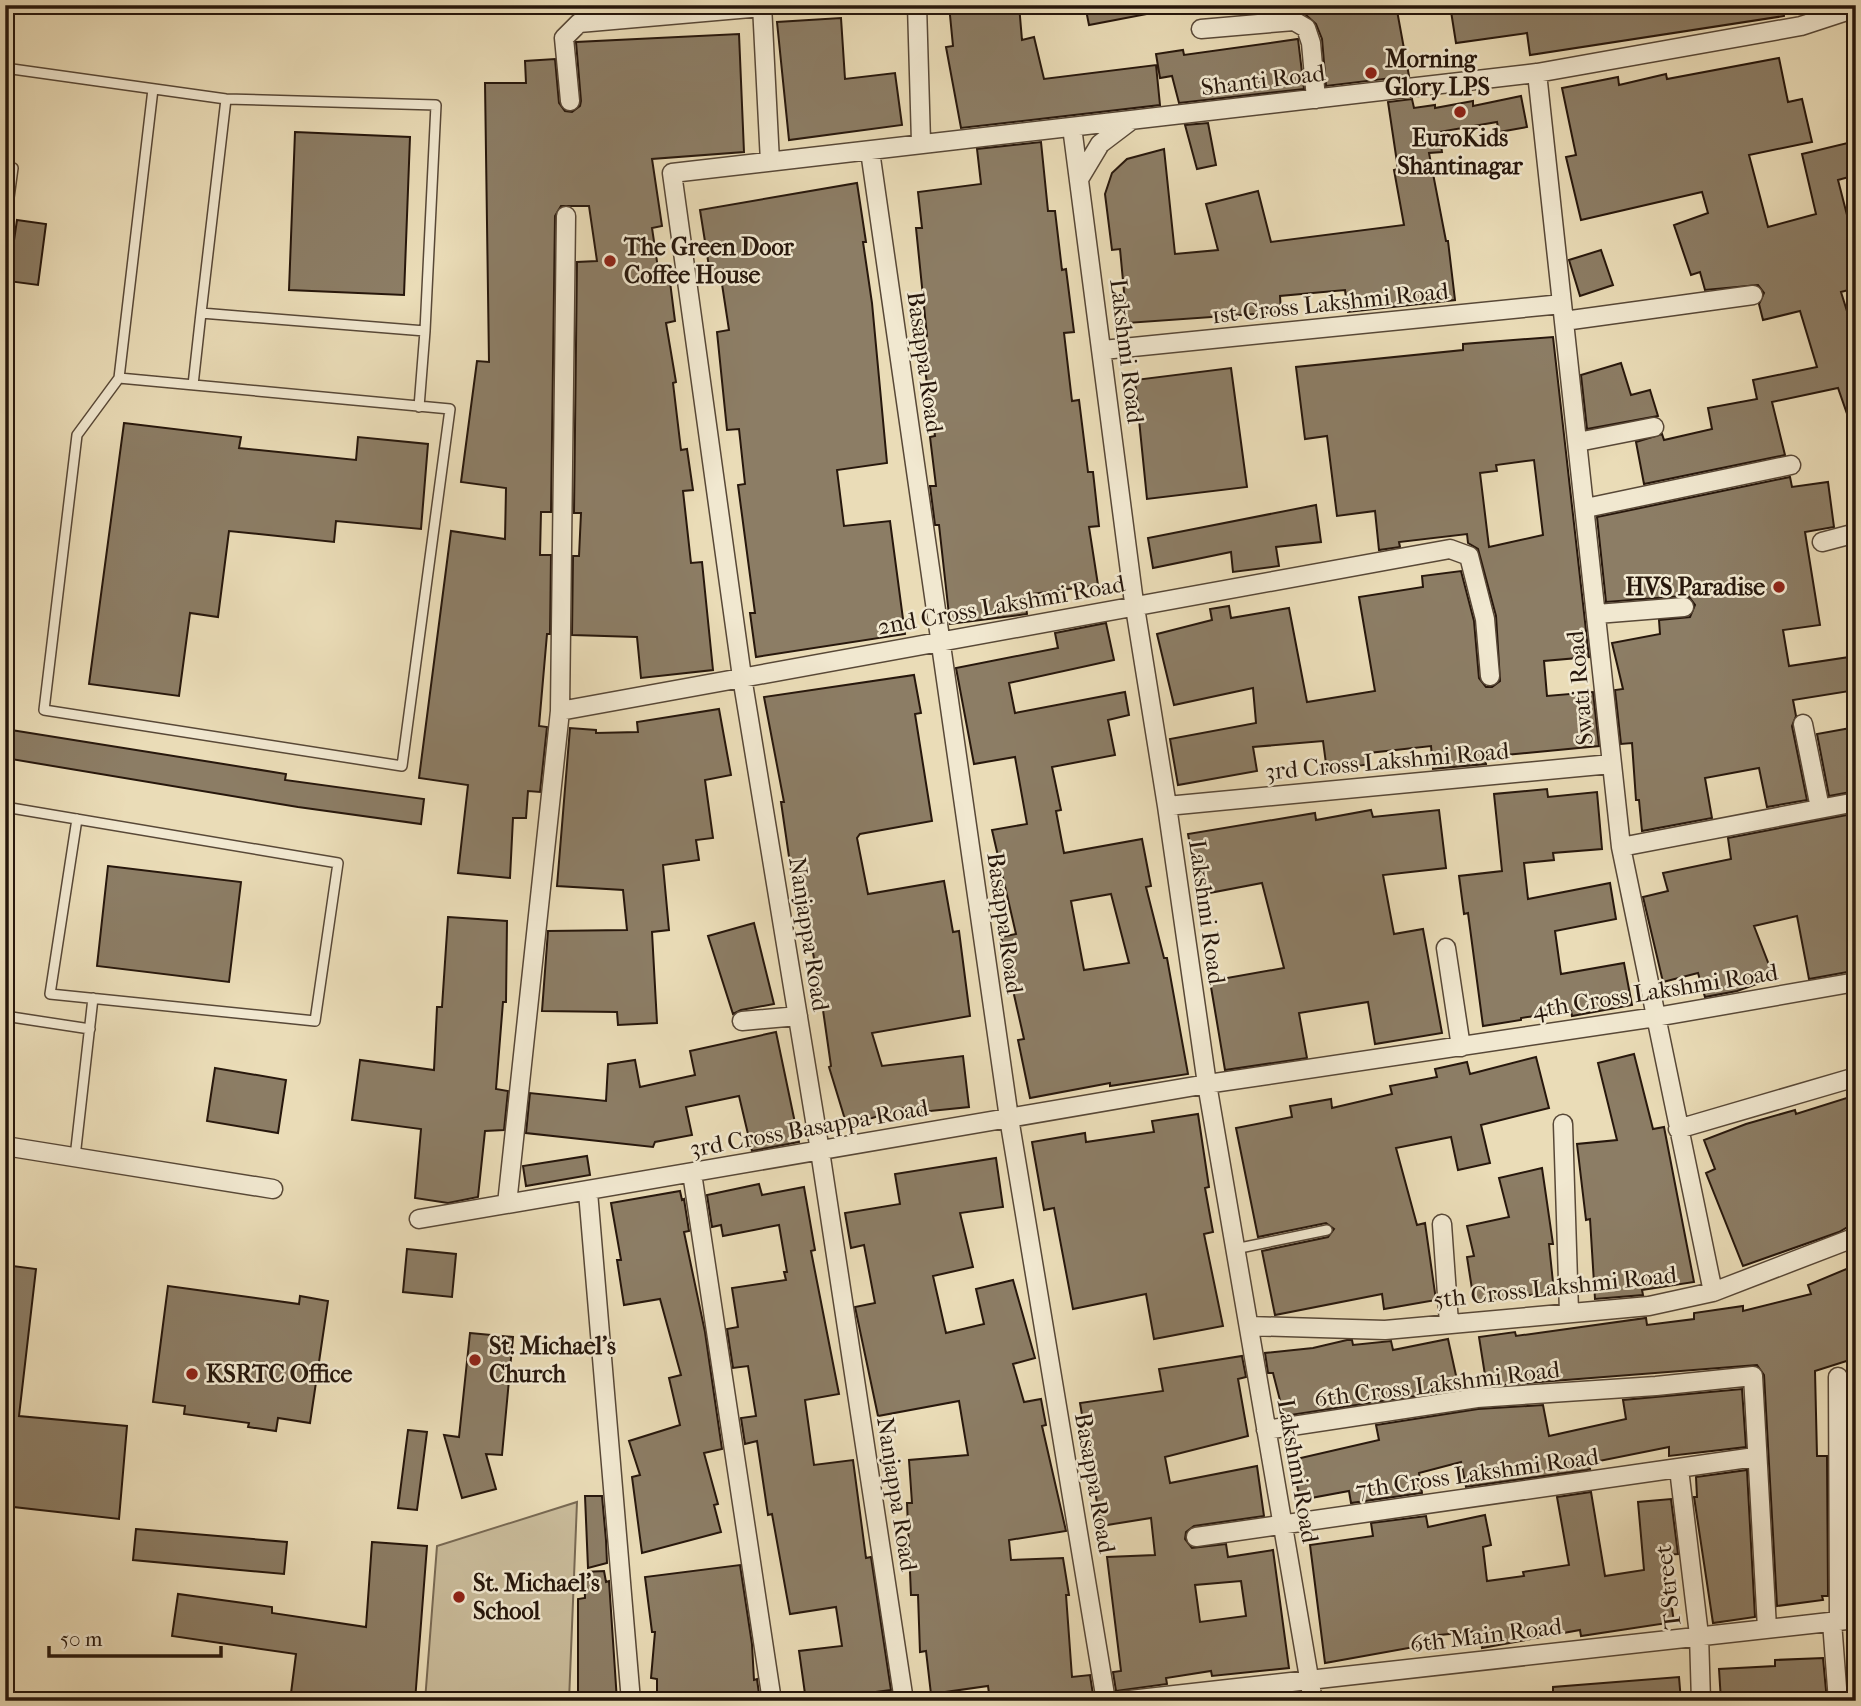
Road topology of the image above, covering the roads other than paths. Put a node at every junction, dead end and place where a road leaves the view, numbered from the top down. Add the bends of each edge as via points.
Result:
1 (917, 5) edge
2 (762, 6) edge
3 (1856, 8) edge
4 (1201, 29) dead end
5 (5, 68) edge
6 (1537, 73) junction
7 (153, 89) junction
8 (226, 99) junction
9 (1316, 99) junction
10 (570, 101) dead end
11 (1132, 120) junction
12 (1072, 127) junction
13 (922, 142) junction
14 (870, 151) junction
15 (770, 162) junction
16 (5, 167) edge
17 (671, 173) joint
18 (1079, 179) junction
19 (566, 216) dead end
20 (5, 227) edge
21 (1752, 295) dead end
22 (201, 313) junction
23 (1563, 313) junction
24 (425, 331) junction
25 (1103, 351) junction
26 (119, 378) junction
27 (193, 385) junction
28 (419, 407) junction
29 (1654, 427) dead end
30 (1578, 442) junction
31 (1791, 465) dead end
32 (1586, 508) junction
33 (1856, 533) edge
34 (1822, 542) dead end
35 (1135, 606) junction
36 (1684, 607) dead end
37 (1597, 614) junction
38 (940, 640) junction
39 (1490, 676) dead end
40 (742, 677) junction
41 (560, 711) junction
42 (1803, 724) dead end
43 (1611, 764) junction
44 (1856, 802) edge
45 (1167, 806) junction
46 (5, 807) edge
47 (1820, 808) junction
48 (77, 820) junction
49 (1621, 847) junction
50 (1446, 948) dead end
51 (1856, 982) edge
52 (93, 998) junction
53 (5, 1016) edge
54 (798, 1016) junction
55 (1656, 1017) junction
56 (742, 1021) dead end
57 (90, 1029) junction
58 (1461, 1047) junction
59 (1856, 1077) edge
60 (1207, 1084) junction
61 (1009, 1118) junction
62 (1563, 1124) dead end
63 (1678, 1129) junction
64 (5, 1146) edge
65 (820, 1151) junction
66 (75, 1157) junction
67 (692, 1173) junction
68 (273, 1189) dead end
69 (588, 1192) junction
70 (507, 1205) junction
71 (419, 1219) dead end
72 (1442, 1224) dead end
73 (1328, 1230) dead end
74 (1856, 1237) edge
75 (1235, 1249) junction
76 (1713, 1292) junction
77 (1569, 1312) junction
78 (1449, 1323) junction
79 (1249, 1326) junction
80 (1838, 1377) dead end
81 (1266, 1430) junction
82 (1755, 1457) junction
83 (1679, 1469) junction
84 (1283, 1527) junction
85 (1196, 1536) dead end
86 (1842, 1620) edge
87 (1767, 1628) junction
88 (1699, 1635) junction
89 (1309, 1681) junction
90 (631, 1701) edge
91 (772, 1701) edge
92 (904, 1701) edge
93 (1106, 1701) edge
94 (1121, 1701) edge
95 (1313, 1701) edge
96 (1701, 1701) edge
97 (1838, 1701) edge

1 - 13 street
2 - 10 street via 579,23 564,38
2 - 15 street
3 - 6 street, Shanti Road via 1801,26
4 - 9 street via 1294,21 1306,28
5 - 7 lane
6 - 9 street, Shanti Road
6 - 23 street, Swati Road
7 - 8 lane
7 - 26 lane
8 - 22 lane
8 - 24 lane via 436,105
9 - 11 street, Shanti Road
11 - 12 street, Shanti Road
11 - 18 street via 1101,144
12 - 13 street, Shanti Road
12 - 18 street, Lakshmi Road
13 - 14 street, Shanti Road
14 - 15 street, Shanti Road
14 - 38 street, Basappa Road
15 - 17 street, Shanti Road
16 - 20 lane via 13,168
17 - 40 street, Nanjappa Road
18 - 25 street, Lakshmi Road
19 - 41 street
21 - 23 street, 1st Cross Lakshmi Road
22 - 24 lane
22 - 27 lane
23 - 25 street, 1st Cross Lakshmi Road
23 - 30 street, Swati Road
24 - 28 lane
25 - 35 street, Lakshmi Road
26 - 27 lane
26 - 28 lane via 77,435 44,710 402,766 450,410
27 - 28 lane
29 - 30 street
30 - 32 street, Swati Road
31 - 32 street
32 - 37 street, Swati Road
33 - 34 street
35 - 38 street, 2nd Cross Lakshmi Road
35 - 39 street, 2nd Cross Lakshmi Road via 1450,549 1469,556 1485,619
35 - 45 street, Lakshmi Road
36 - 37 street
37 - 43 street, Swati Road
38 - 40 street, 2nd Cross Lakshmi Road
38 - 61 street, Basappa Road
40 - 41 street, 2nd Cross Lakshmi Road
40 - 54 street, Nanjappa Road
41 - 70 street
42 - 47 street
43 - 45 street, 3rd Cross Lakshmi Road
43 - 49 street, Swati Road
44 - 47 street
45 - 60 street, Lakshmi Road
46 - 48 lane
47 - 49 street
48 - 52 lane via 50,994
48 - 52 lane via 338,863 315,1021
49 - 55 street, Swati Road
50 - 58 street
51 - 55 street, 4th Cross Lakshmi Road
52 - 57 lane
53 - 57 lane
54 - 56 street
54 - 65 street, Nanjappa Road
55 - 58 street, 4th Cross Lakshmi Road
55 - 63 street, Swati Road
57 - 66 lane
58 - 60 street, 4th Cross Lakshmi Road
59 - 63 street
60 - 61 street, 3rd Cross Basappa Road
60 - 75 street, Lakshmi Road
61 - 65 street, 3rd Cross Basappa Road
61 - 93 street, Basappa Road
62 - 77 street
63 - 76 street, Swati Road
64 - 66 street
65 - 67 street, 3rd Cross Basappa Road
65 - 92 street, Nanjappa Road
66 - 68 street
67 - 69 street, 3rd Cross Basappa Road
67 - 91 street
69 - 70 street, 3rd Cross Basappa Road
69 - 90 street
70 - 71 street, 3rd Cross Basappa Road
72 - 78 street
73 - 75 lane
74 - 76 street, 5th Cross Lakshmi Road
75 - 79 street, Lakshmi Road
76 - 77 street, 5th Cross Lakshmi Road via 1649,1306
77 - 78 street, 5th Cross Lakshmi Road
78 - 79 street, 5th Cross Lakshmi Road via 1385,1331
79 - 81 street, Lakshmi Road
80 - 86 street
81 - 82 street, 6th Cross Lakshmi Road via 1477,1398 1753,1376
81 - 84 street, Lakshmi Road
82 - 83 street, 7th Cross Lakshmi Road
82 - 87 street
83 - 84 street, 7th Cross Lakshmi Road
83 - 88 street, T Street
84 - 85 street, 7th Cross Lakshmi Road
84 - 89 street, Lakshmi Road
86 - 87 street, 6th Main Road
86 - 97 street
87 - 88 street, 6th Main Road
88 - 89 street, 6th Main Road
88 - 96 street, T Street
89 - 94 street, 6th Main Road
89 - 95 street, Lakshmi Road

